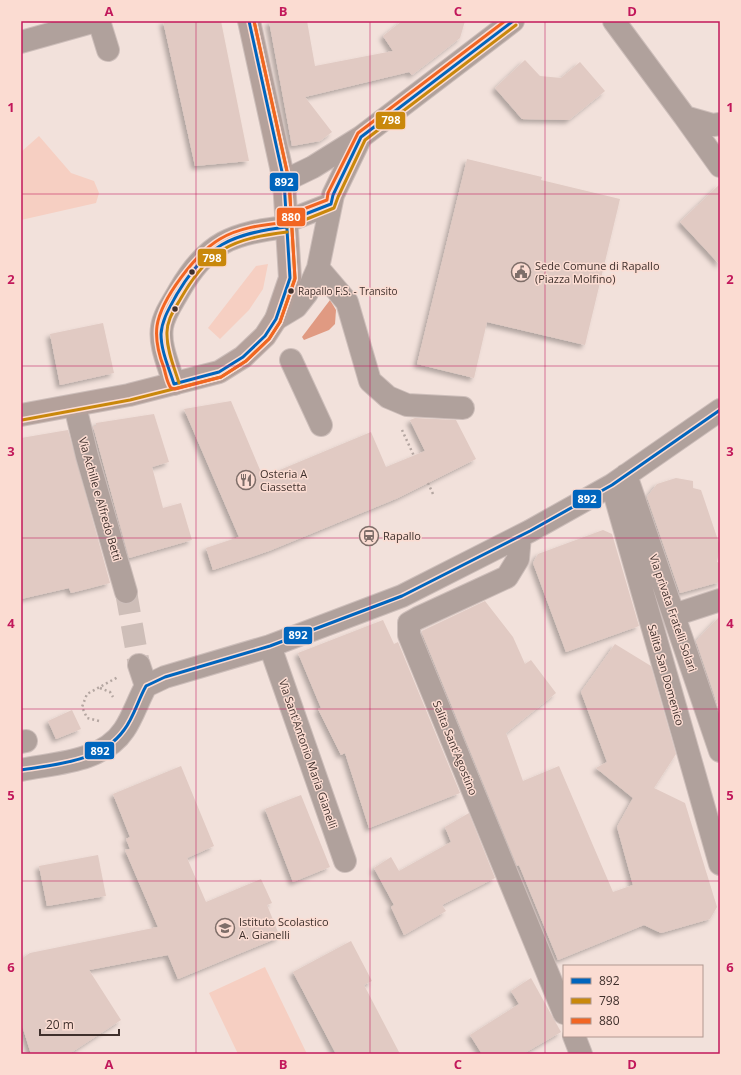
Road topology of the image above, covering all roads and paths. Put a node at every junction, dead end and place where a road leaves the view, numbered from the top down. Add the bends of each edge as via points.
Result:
1 (96, 21) edge
2 (99, 21) edge
3 (249, 21) edge
4 (513, 21) edge
5 (614, 21) edge
6 (487, 29) edge
7 (21, 42) edge
8 (108, 50) dead end
9 (685, 117) junction
10 (720, 124) edge
11 (361, 137) junction
12 (720, 166) edge
13 (284, 181) junction
14 (331, 204) junction
15 (286, 224) junction
16 (318, 268) junction
17 (276, 319) junction
18 (291, 360) dead end
19 (174, 384) junction
20 (75, 406) junction
21 (463, 408) dead end
22 (720, 410) edge
23 (21, 415) edge
24 (321, 425) dead end
25 (401, 429) dead end
26 (414, 456) dead end
27 (619, 480) junction
28 (428, 483) dead end
29 (433, 494) dead end
30 (520, 536) junction
31 (126, 592) tunnel mouth
32 (720, 600) edge
33 (674, 615) junction
34 (270, 646) junction
35 (139, 665) joint
36 (146, 686) junction
37 (102, 721) dead end
38 (720, 751) edge
39 (21, 770) edge
40 (345, 861) dead end
41 (720, 864) edge
42 (563, 1011) edge
43 (574, 1037) edge
44 (581, 1054) edge

1 - 7 street
2 - 8 street
3 - 13 main road
4 - 6 street
5 - 9 street
6 - 11 street
9 - 10 street via 713,125
9 - 12 street
11 - 13 street via 314,167
11 - 14 street
13 - 15 main road
14 - 15 street
14 - 16 street
15 - 17 main road via 290,249 290,278
15 - 19 street via 256,230 227,240 200,259 185,280 168,310 162,327 163,343
16 - 17 street via 307,293 296,307
16 - 21 street via 347,302 370,381 388,397 407,404
17 - 19 main road via 265,336 243,357 219,372
18 - 24 street
19 - 20 main road
20 - 23 main road
20 - 31 street, Via Achille e Alfredo Betti
22 - 27 street
25 - 26 path
27 - 30 street
27 - 33 street, Via privata Fratelli Solari
27 - 41 street, Salita San Domenico
28 - 29 path
30 - 34 street via 391,601
30 - 42 street, Salita Sant'Agostino via 518,560 507,577 418,618 410,623 408,635
32 - 33 street
33 - 38 street, Via privata Fratelli Solari
34 - 36 street via 164,677
34 - 40 street, Via Sant'Antonio Maria Gianelli
35 - 36 street
35 - 37 path via 87,694 82,707 87,718
36 - 39 street via 124,730 106,748 87,757
43 - 44 street

